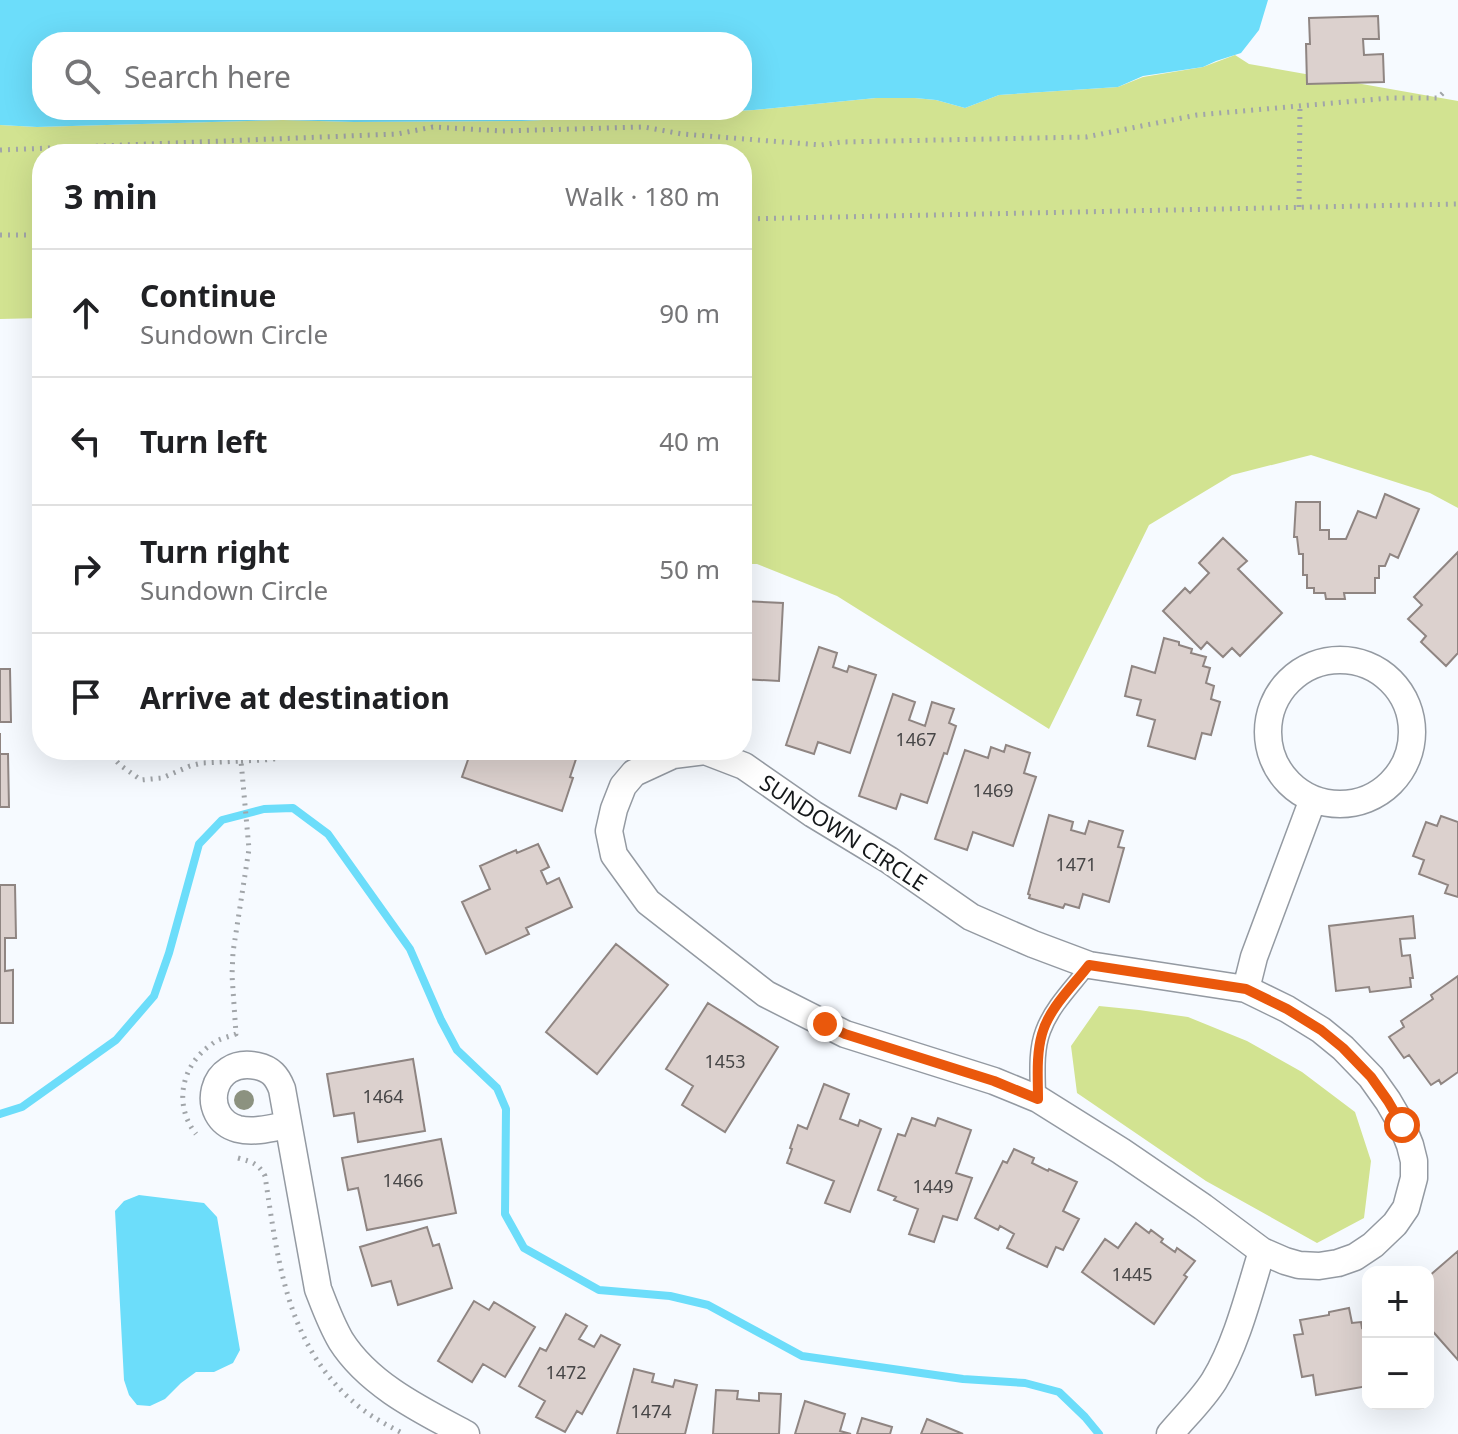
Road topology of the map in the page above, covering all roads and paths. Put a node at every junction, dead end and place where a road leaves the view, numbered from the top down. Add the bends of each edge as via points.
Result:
1 (1444, 92) dead end
2 (1300, 105) junction
3 (149, 144) edge
4 (32, 149) edge
5 (0, 150) edge
6 (1458, 204) edge
7 (1299, 207) junction
8 (752, 219) edge
9 (0, 235) edge
10 (32, 235) edge
11 (115, 760) edge
12 (258, 760) edge
13 (662, 760) edge
14 (728, 760) edge
15 (241, 761) junction
16 (1313, 799) junction
17 (249, 849) dead end
18 (1089, 965) junction
19 (1246, 989) junction
20 (1038, 1099) junction
21 (287, 1125) dead end
22 (1262, 1251) junction
23 (466, 1434) edge
24 (1170, 1434) edge

1 - 2 path via 1438,98
2 - 3 path via 1197,115 1086,137 821,145 644,127 433,127 397,134
2 - 7 path
4 - 5 path
6 - 7 path
7 - 8 path
9 - 10 path
11 - 15 path via 141,780 202,763
12 - 15 path
13 - 20 street, SUNDOWN CIRCLE via 634,773 623,786 609,831 614,855 648,902 766,994 845,1034
14 - 18 street, SUNDOWN CIRCLE via 971,917
15 - 17 path
16 - 16 street via 1334,805 1377,795 1406,763 1412,742 1408,706 1389,678 1373,667 1338,659 1321,662 1302,670 1275,701 1269,720 1274,761 1297,790
16 - 19 street
18 - 19 street, SUNDOWN CIRCLE
18 - 20 lane via 1042,1032
19 - 22 street, SUNDOWN CIRCLE via 1321,1030 1371,1077 1402,1125 1414,1161 1406,1208 1384,1236 1355,1257 1299,1265
20 - 22 street, SUNDOWN CIRCLE
21 - 23 street via 318,1289 343,1344 382,1384
22 - 24 street via 1225,1359 1199,1402

